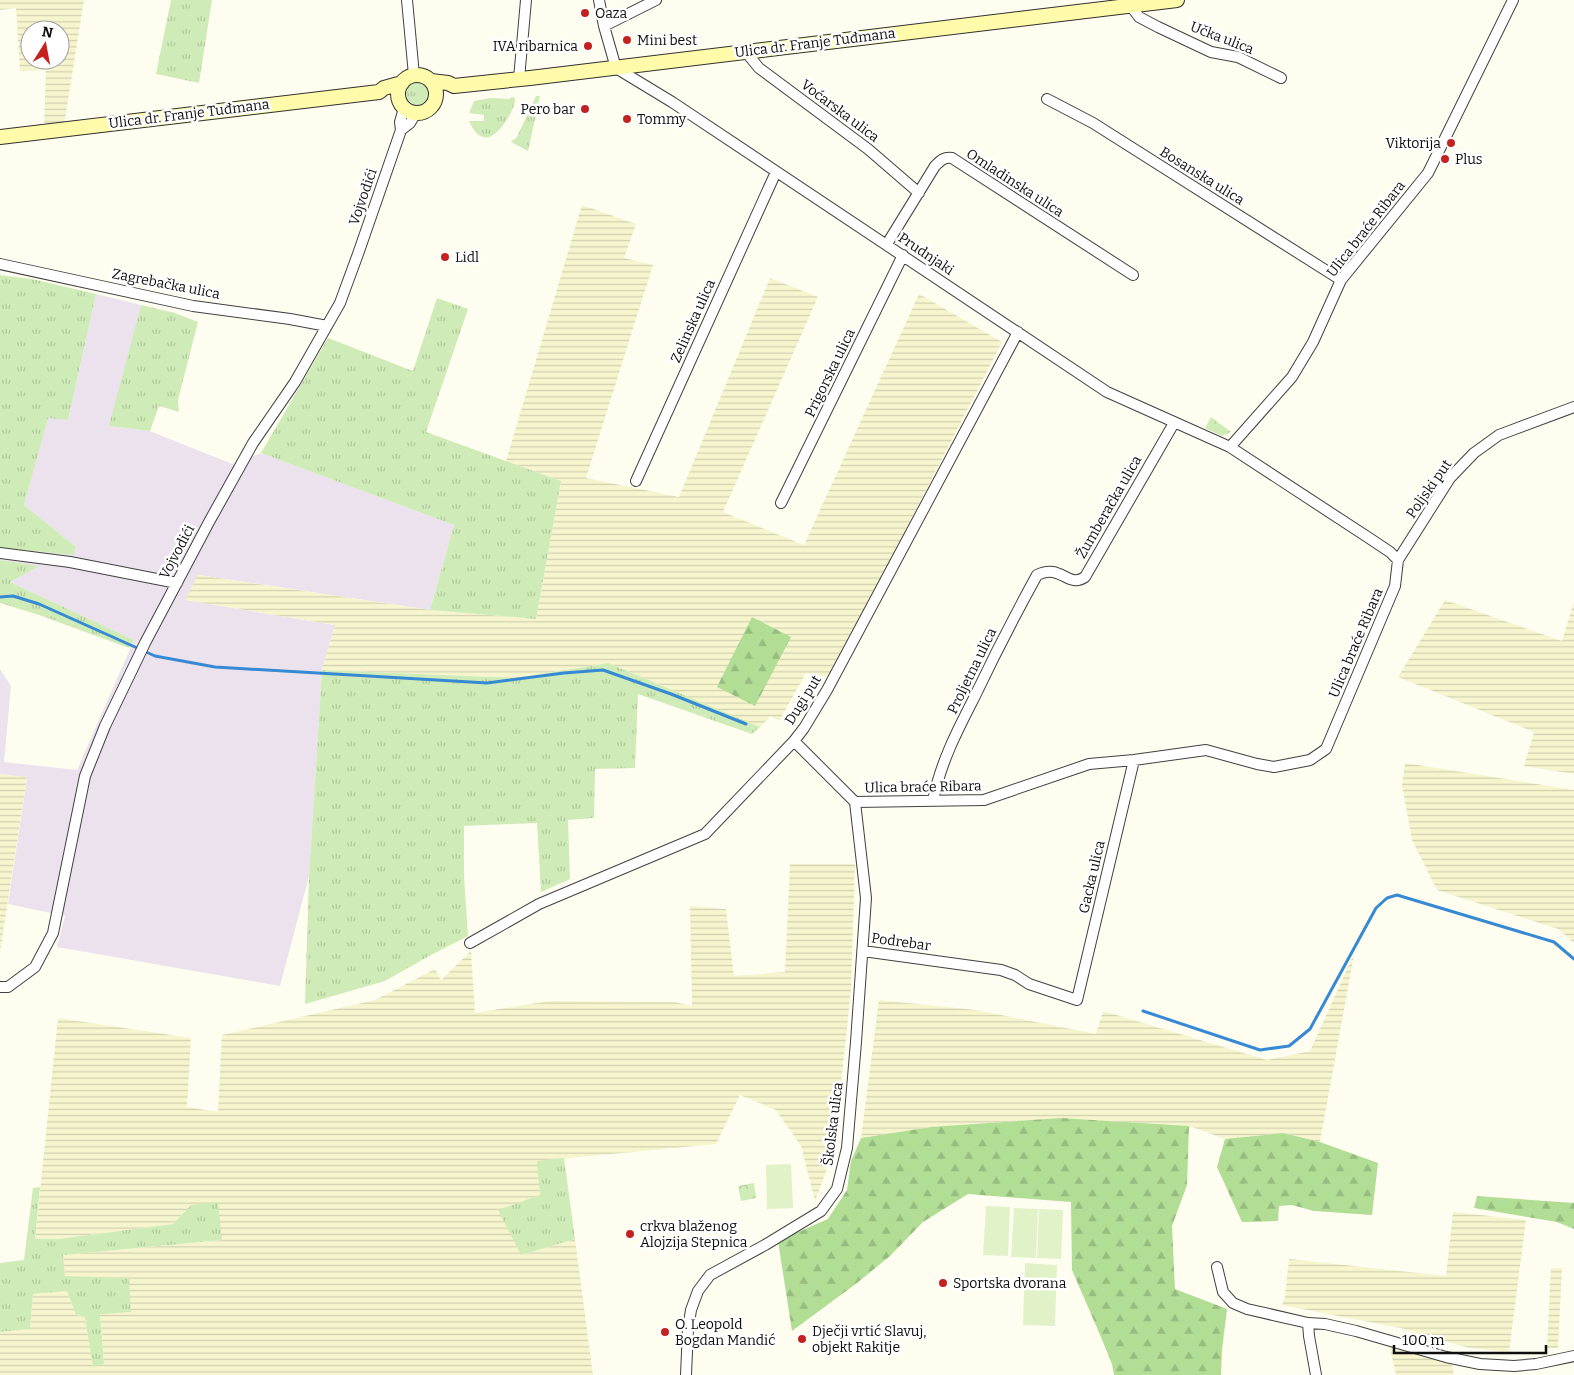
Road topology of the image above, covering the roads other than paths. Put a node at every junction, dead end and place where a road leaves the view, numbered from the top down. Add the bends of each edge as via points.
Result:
1 (407, 0) edge
2 (526, 0) edge
3 (599, 0) edge
4 (656, 0) edge
5 (1177, 0) edge
6 (1513, 0) edge
7 (1147, 2) edge
8 (1130, 6) junction
9 (604, 26) junction
10 (745, 51) junction
11 (616, 68) junction
12 (414, 75) junction
13 (1281, 78) dead end
14 (519, 79) junction
15 (431, 81) junction
16 (402, 82) junction
17 (454, 86) junction
18 (379, 92) junction
19 (1047, 99) dead end
20 (435, 102) junction
21 (406, 107) junction
22 (0, 137) edge
23 (776, 172) junction
24 (919, 193) junction
25 (887, 244) junction
26 (903, 255) junction
27 (0, 264) edge
28 (1133, 275) dead end
29 (1341, 280) junction
30 (327, 326) junction
31 (1018, 332) junction
32 (1574, 407) edge
33 (1174, 422) junction
34 (1230, 447) junction
35 (636, 481) dead end
36 (781, 503) dead end
37 (0, 552) edge
38 (1398, 560) junction
39 (1056, 572) joint
40 (177, 583) junction
41 (794, 741) junction
42 (1134, 760) junction
43 (933, 801) junction
44 (855, 802) junction
45 (470, 943) dead end
46 (863, 951) junction
47 (0, 987) edge
48 (1077, 1000) joint
49 (1217, 1267) dead end
50 (1308, 1323) junction
51 (1574, 1356) edge
52 (686, 1375) edge
53 (1316, 1375) edge

1 - 12 street
2 - 14 street
3 - 9 street
4 - 9 street
5 - 7 main road, Ulica dr. Franje Tuđmana
6 - 29 street, Ulica braće Ribara via 1428,172
7 - 8 main road, Ulica dr. Franje Tuđmana
8 - 10 main road, Ulica dr. Franje Tuđmana
8 - 13 street, Učka ulica via 1139,17 1158,27 1211,52 1238,57
9 - 11 street
10 - 11 main road, Ulica dr. Franje Tuđmana
10 - 24 street, Voćarska ulica via 758,68 868,149
11 - 14 main road, Ulica dr. Franje Tuđmana
11 - 23 street, Prudnjaki
12 - 15 main road
12 - 16 main road
14 - 17 main road, Ulica dr. Franje Tuđmana
15 - 17 main road, Ulica dr. Franje Tuđmana via 448,82
15 - 20 main road via 436,91
16 - 18 main road, Ulica dr. Franje Tuđmana
16 - 21 main road via 399,88
17 - 20 main road
18 - 21 main road, Ulica dr. Franje Tuđmana
18 - 22 main road, Ulica dr. Franje Tuđmana
19 - 29 street, Bosanska ulica via 1093,124
20 - 21 main road via 427,111
21 - 30 street, Vojvodići via 350,278
23 - 25 street, Prudnjaki
23 - 35 street, Zelinska ulica
24 - 25 street, Omladinska ulica
24 - 28 street, Omladinska ulica via 941,159 952,158
25 - 26 street, Prudnjaki
26 - 31 street, Prudnjaki
26 - 36 street, Prigorska ulica
27 - 30 street, Zagrebačka ulica via 193,306
29 - 34 street, Ulica braće Ribara via 1313,342 1292,377
30 - 40 street, Vojvodići via 240,466
31 - 33 street, Prudnjaki via 1107,392
31 - 41 street, Dugi put via 827,690
32 - 38 street, Poljski put via 1499,436 1474,452 1450,478
33 - 34 street, Prudnjaki
33 - 39 street, Žumberačka ulica via 1085,577 1073,581
34 - 38 street via 1370,538
37 - 40 street
38 - 42 street, Ulica braće Ribara via 1395,586 1321,754 1310,760 1274,767 1206,750
39 - 43 street, Proljetna ulica via 1046,570 1037,575 1006,632 950,747 937,779
40 - 47 street, Vojvodići via 137,658 85,776 52,933 35,967 8,987
41 - 44 street, Ulica braće Ribara
41 - 45 street, Dugi put via 705,834 539,904
42 - 43 street, Ulica braće Ribara via 1089,764 984,800
42 - 48 street, Gacka ulica
43 - 44 street, Ulica braće Ribara
44 - 46 street, Podrebar via 866,898
46 - 48 street, Podrebar via 1001,970 1029,984
46 - 52 street, Školska ulica via 847,1148 837,1189 820,1211 710,1275 698,1291 691,1310
49 - 50 street via 1223,1292 1233,1303
50 - 51 street via 1356,1330 1480,1364 1514,1366
50 - 53 street

